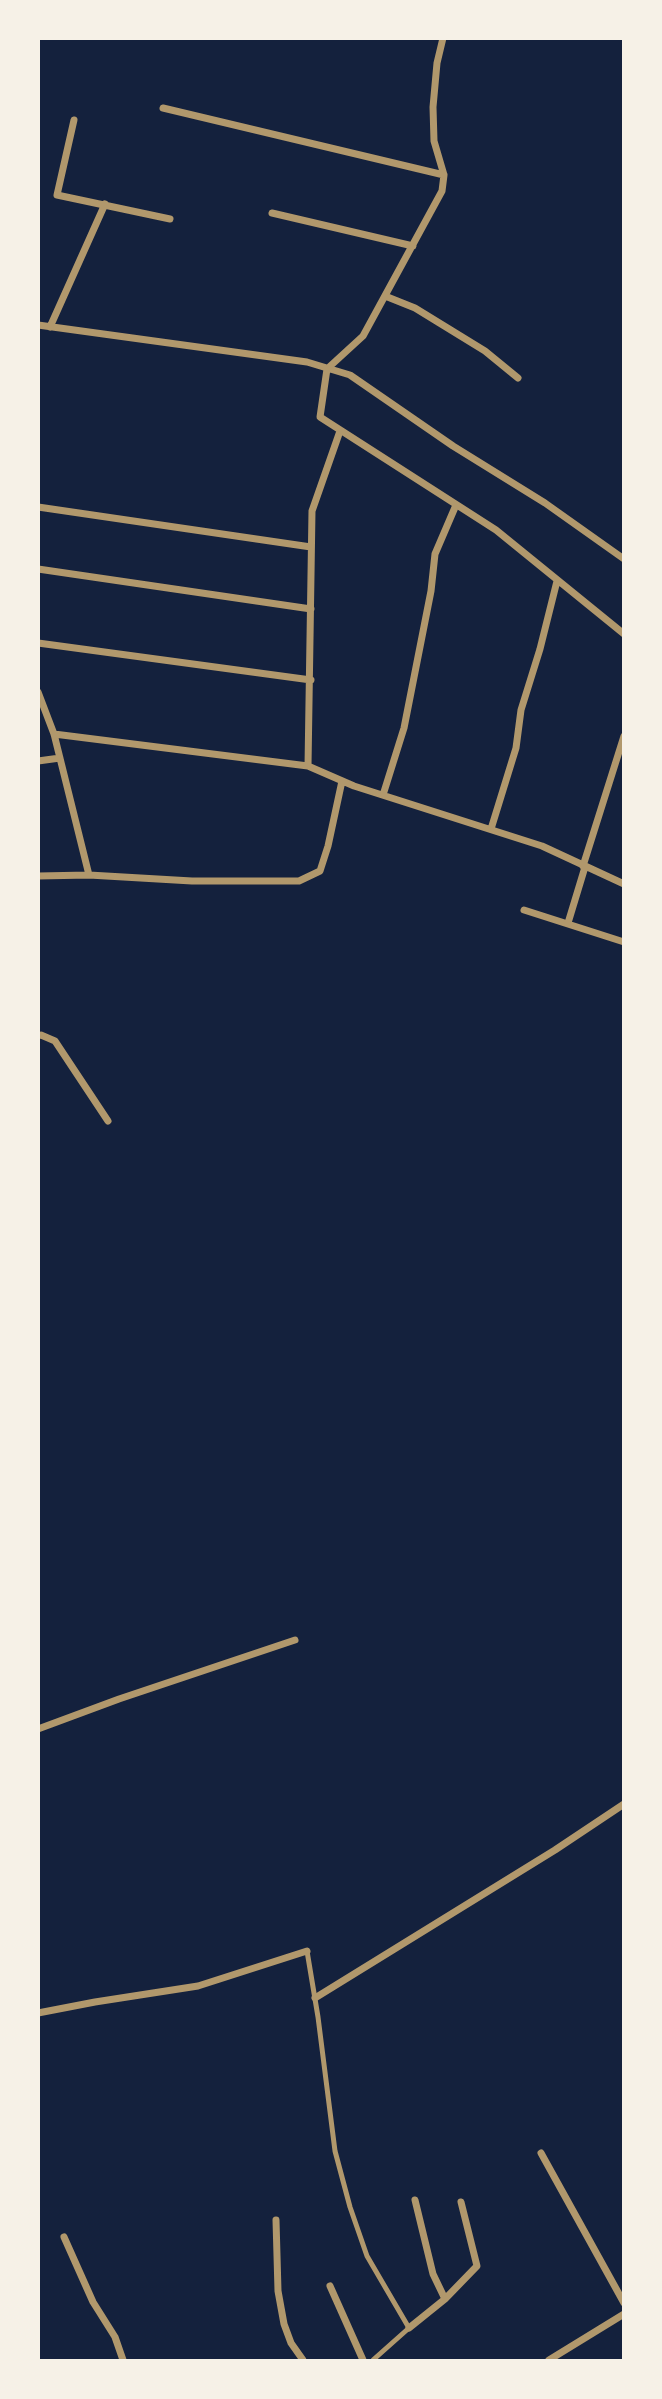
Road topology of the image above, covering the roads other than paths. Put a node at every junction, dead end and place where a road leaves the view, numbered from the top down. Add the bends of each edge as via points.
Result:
1 (443, 38) edge
2 (163, 108) dead end
3 (74, 120) dead end
4 (444, 175) junction
5 (104, 204) junction
6 (272, 213) dead end
7 (170, 219) dead end
8 (413, 246) junction
9 (385, 296) junction
10 (38, 325) edge
11 (50, 327) junction
12 (327, 369) junction
13 (518, 378) dead end
14 (340, 431) junction
15 (456, 505) junction
16 (38, 507) edge
17 (312, 547) junction
18 (624, 559) edge
19 (38, 569) edge
20 (557, 580) junction
21 (311, 609) junction
22 (624, 634) edge
23 (38, 643) edge
24 (311, 680) junction
25 (38, 692) edge
26 (54, 734) junction
27 (624, 736) edge
28 (60, 758) junction
29 (38, 761) edge
30 (308, 766) junction
31 (342, 781) junction
32 (383, 795) junction
33 (491, 829) junction
34 (584, 866) junction
35 (89, 875) junction
36 (38, 876) edge
37 (624, 884) edge
38 (524, 910) dead end
39 (568, 923) junction
40 (624, 942) edge
41 (38, 1036) edge
42 (107, 1121) dead end
43 (295, 1640) dead end
44 (38, 1729) edge
45 (624, 1804) edge
46 (307, 1951) joint
47 (314, 1998) junction
48 (38, 2013) edge
49 (541, 2153) dead end
50 (415, 2200) dead end
51 (461, 2202) dead end
52 (276, 2220) dead end
53 (64, 2237) dead end
54 (330, 2286) dead end
55 (445, 2299) junction
56 (624, 2303) edge
57 (624, 2314) edge
58 (409, 2328) junction
59 (123, 2361) edge
60 (303, 2361) edge
61 (363, 2361) edge
62 (373, 2361) edge
63 (549, 2361) edge

1 - 4 street via 433,107 434,141
2 - 4 street
3 - 5 street via 57,195
4 - 8 street via 442,191
5 - 7 street
5 - 11 street
6 - 8 street
8 - 9 street
9 - 12 street via 363,336
9 - 13 street via 415,308 485,351
10 - 11 street
11 - 12 street via 307,362
12 - 14 street via 320,417
12 - 18 street via 350,375
14 - 15 street
14 - 17 street via 312,511
15 - 20 street via 496,530
15 - 32 street via 435,554 404,728
16 - 17 street
17 - 21 street
19 - 21 street
20 - 22 street
20 - 33 street
21 - 24 street
23 - 24 street
24 - 30 street
25 - 26 street
26 - 28 street
26 - 30 street
27 - 34 street
28 - 29 street
28 - 35 street
30 - 31 street
31 - 32 street
31 - 35 street via 320,871 299,881
32 - 33 street
33 - 34 street
34 - 37 street
34 - 39 street
35 - 36 street
38 - 39 street
39 - 40 street
41 - 42 street via 55,1041
43 - 44 street
45 - 47 street
46 - 47 lane
46 - 48 street via 198,1986
47 - 58 lane via 335,2151 350,2207 367,2256
49 - 56 street
50 - 55 street via 432,2274
51 - 55 street via 477,2264
52 - 60 street via 284,2324
53 - 59 street
54 - 61 street
55 - 58 street
57 - 63 street
58 - 62 lane

